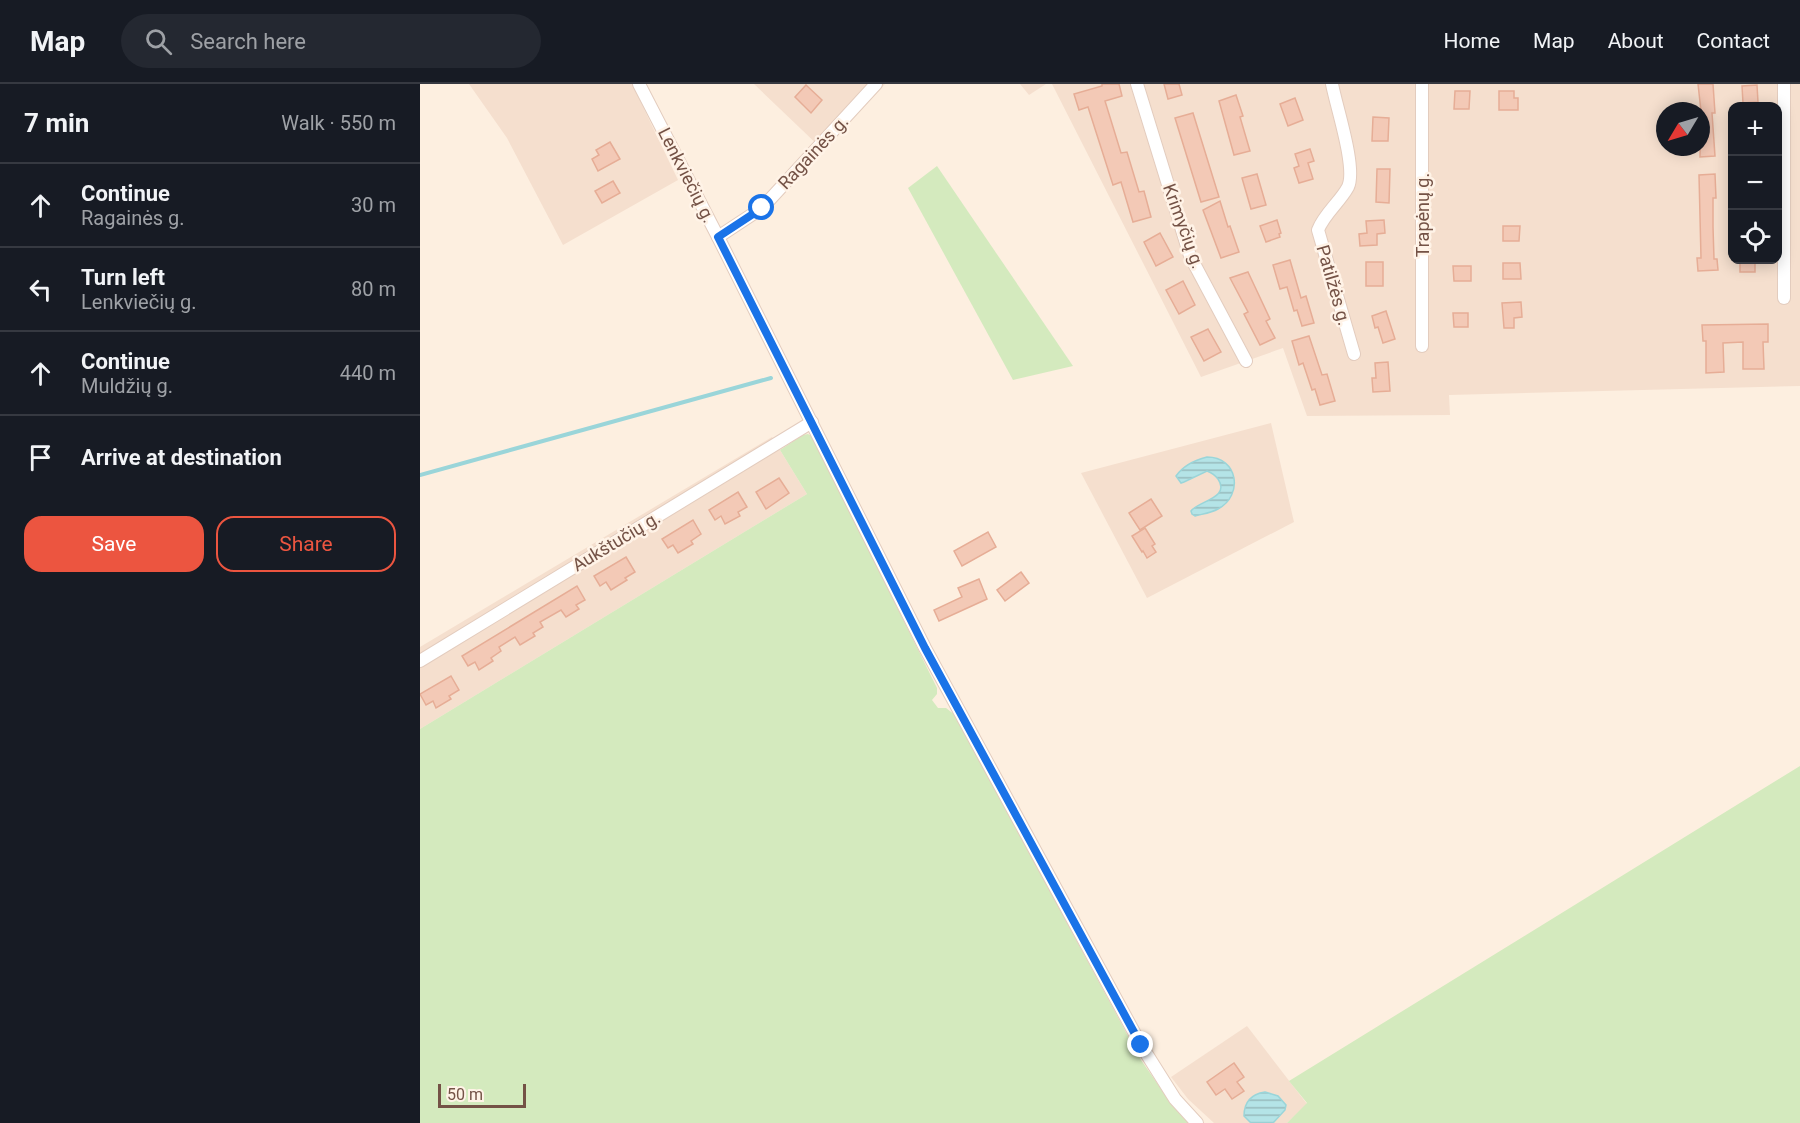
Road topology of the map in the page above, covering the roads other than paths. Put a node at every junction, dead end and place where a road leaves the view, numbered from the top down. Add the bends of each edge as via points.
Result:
1 (639, 84) edge
2 (876, 84) edge
3 (1137, 84) edge
4 (1332, 84) edge
5 (1422, 84) edge
6 (1784, 84) edge
7 (718, 237) junction
8 (1784, 298) dead end
9 (1422, 346) dead end
10 (1354, 354) dead end
11 (1246, 361) dead end
12 (812, 422) junction
13 (420, 661) edge
14 (1197, 1123) edge

1 - 7 street, Lenkviečių g.
2 - 7 street, Ragainės g. via 762,208
3 - 11 street, Krimyčių g. via 1190,256
4 - 10 street, Patilžės g. via 1345,136 1350,183 1318,230
5 - 9 street, Trapėnų g.
6 - 8 street
7 - 12 street, Lenkviečių g.
12 - 13 street, Aukštučių g.
12 - 14 street, Lenkviečių g. via 925,648 1135,1035 1175,1100

